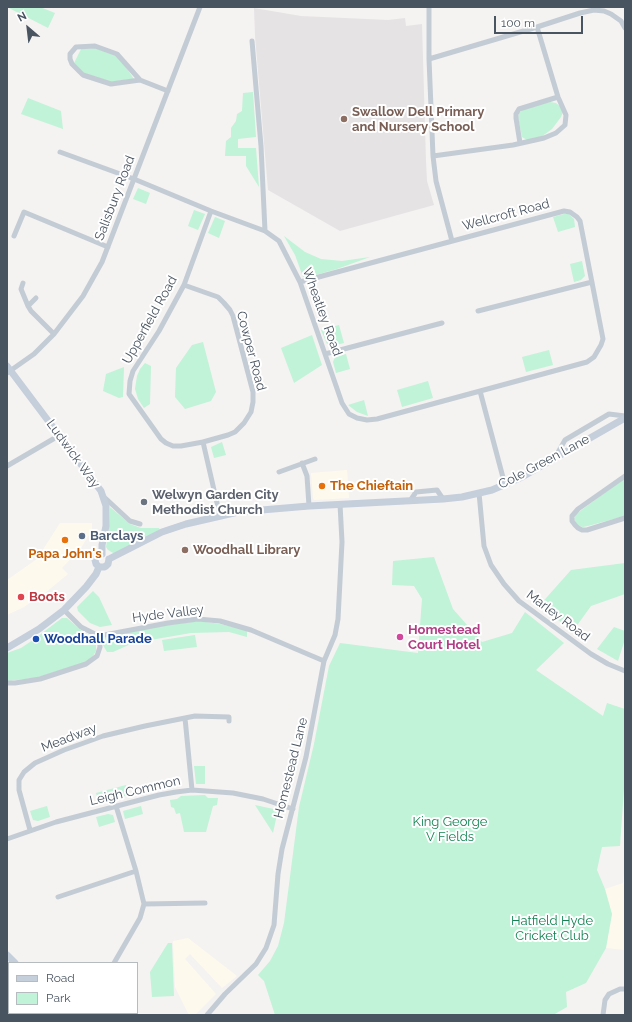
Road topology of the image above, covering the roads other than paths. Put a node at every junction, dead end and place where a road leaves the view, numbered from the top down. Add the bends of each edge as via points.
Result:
1 (200, 7) edge
2 (429, 7) edge
3 (537, 27) junction
4 (625, 28) edge
5 (252, 41) dead end
6 (429, 59) junction
7 (140, 80) junction
8 (168, 91) junction
9 (558, 97) junction
10 (520, 143) junction
11 (60, 152) dead end
12 (433, 156) junction
13 (134, 179) junction
14 (211, 210) junction
15 (266, 231) junction
16 (14, 236) dead end
17 (452, 241) junction
18 (108, 247) junction
19 (300, 282) junction
20 (592, 282) junction
21 (23, 283) dead end
22 (184, 285) junction
23 (36, 298) dead end
24 (28, 306) junction
25 (478, 311) dead end
26 (442, 323) dead end
27 (54, 334) junction
28 (325, 354) junction
29 (8, 370) edge
30 (480, 391) junction
31 (625, 417) edge
32 (60, 435) junction
33 (203, 442) junction
34 (556, 456) junction
35 (315, 459) dead end
36 (302, 464) junction
37 (7, 466) edge
38 (279, 472) dead end
39 (625, 476) edge
40 (506, 485) junction
41 (479, 493) junction
42 (104, 497) junction
43 (340, 504) junction
44 (309, 506) junction
45 (220, 516) junction
46 (625, 518) edge
47 (140, 524) dead end
48 (102, 554) junction
49 (109, 559) junction
50 (99, 567) junction
51 (64, 610) junction
52 (99, 636) junction
53 (7, 648) edge
54 (324, 661) junction
55 (625, 671) edge
56 (7, 683) edge
57 (185, 718) junction
58 (229, 721) dead end
59 (192, 790) junction
60 (116, 806) junction
61 (293, 809) junction
62 (30, 830) junction
63 (7, 839) edge
64 (136, 871) junction
65 (58, 897) dead end
66 (205, 903) dead end
67 (144, 904) junction
68 (7, 955) edge
69 (15, 962) edge
70 (115, 962) edge
71 (625, 989) edge
72 (207, 1015) edge
73 (603, 1015) edge

1 - 8 street, Salisbury Road
2 - 6 street
3 - 4 street via 594,10 611,14 621,21
3 - 6 street
3 - 9 street
5 - 15 street
6 - 12 street
7 - 7 street via 111,84 83,75 72,64 70,54 76,47 95,46 116,54
7 - 8 street
8 - 13 street, Salisbury Road
9 - 10 street via 519,109 516,118
9 - 10 street via 566,115 565,124 556,133
10 - 12 street
11 - 13 street, Wheatley Road
12 - 17 street via 436,181
13 - 14 street, Wheatley Road
13 - 18 street, Salisbury Road
14 - 15 street, Wheatley Road
14 - 22 street, Upperfield Road
15 - 19 street, Wheatley Road via 279,241
16 - 18 street via 24,212
17 - 19 street, Wellcroft Road
17 - 20 street, Wellcroft Road via 564,211 570,212 580,221
18 - 27 street, Salisbury Road via 83,296
19 - 28 street, Wheatley Road
20 - 25 street
20 - 30 street, Wellcroft Road via 603,339 594,357 587,362
21 - 24 street via 21,289
22 - 33 street, Cowper Road via 218,297 230,310 253,392 251,412 235,432
22 - 33 street, Upperfield Road via 159,331 133,370 130,394 166,443 181,446
23 - 24 street
24 - 27 street
26 - 28 street
27 - 29 street, Salisbury Road via 34,354
28 - 30 street, Wheatley Road via 345,409 357,418 376,419
29 - 32 street, Ludwick Way
30 - 40 street
31 - 34 street, Cole Green Lane
31 - 34 street via 609,414 565,440
32 - 37 street
32 - 42 street, Ludwick Way
33 - 45 street
34 - 40 street, Cole Green Lane
35 - 36 street
36 - 38 street
36 - 44 street via 307,476
39 - 46 street via 578,508 572,516 572,521 582,530
40 - 41 street, Cole Green Lane
41 - 43 street, Cole Green Lane via 410,501
41 - 55 street, Marley Road via 484,546 504,584 519,602 591,654
42 - 47 street via 130,521
42 - 48 street, Ludwick Way via 106,526
43 - 44 street, Cole Green Lane
43 - 54 street, Homestead Lane via 342,542 338,619 335,635
44 - 45 street, Cole Green Lane
45 - 49 street, Cole Green Lane via 162,532
48 - 49 street
48 - 50 street via 95,560
49 - 50 street via 106,566
50 - 51 street via 86,587
51 - 52 street via 81,627
51 - 53 street
52 - 54 street, Hyde Valley via 198,619 220,621 251,630
52 - 56 street via 100,647 96,656 86,664 40,679
54 - 61 street, Homestead Lane via 306,757
57 - 58 street, Meadway via 217,716 229,717
57 - 59 street
57 - 62 street, Meadway via 103,736 58,752 28,768 21,776 19,785
59 - 60 street, Leigh Common
59 - 61 street, Leigh Common via 244,794
60 - 62 street, Leigh Common
60 - 64 street
61 - 72 street, Homestead Lane via 282,849 271,937 256,964
62 - 63 street, Leigh Common
64 - 65 street
64 - 67 street
66 - 67 street
67 - 70 street via 140,918
68 - 69 street
71 - 73 street via 609,994 605,1000

